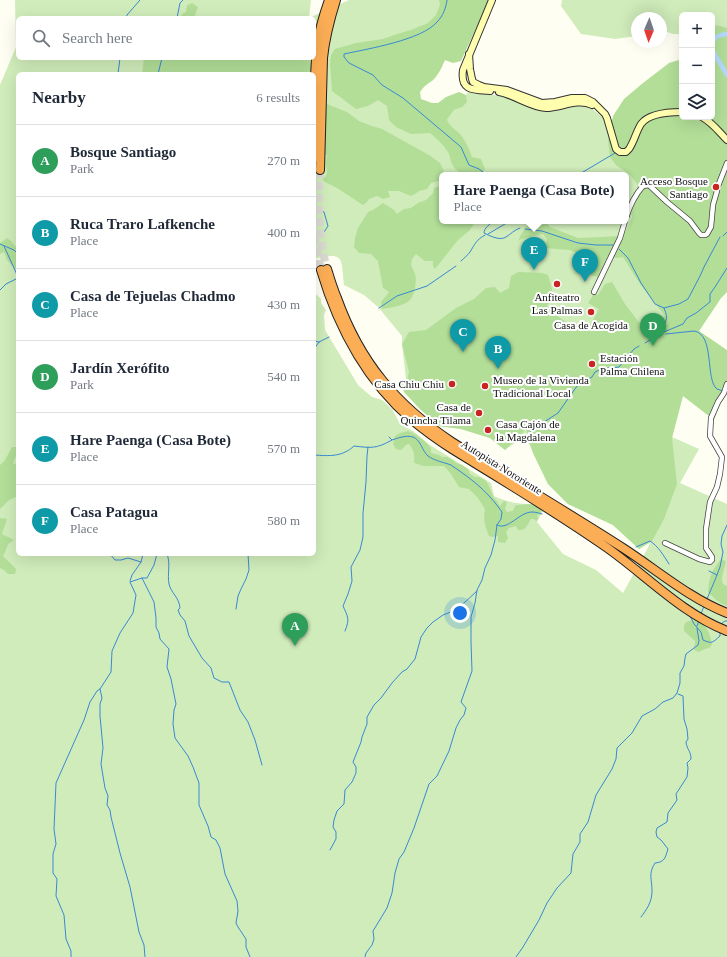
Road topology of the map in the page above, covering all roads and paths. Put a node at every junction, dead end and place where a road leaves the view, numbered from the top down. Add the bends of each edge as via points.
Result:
1 (329, 0) edge
2 (336, 0) edge
3 (492, 0) edge
4 (316, 53) edge
5 (469, 54) junction
6 (316, 60) edge
7 (315, 72) edge
8 (472, 79) junction
9 (464, 85) junction
10 (598, 108) junction
11 (679, 112) edge
12 (706, 120) edge
13 (727, 140) edge
14 (316, 156) edge
15 (727, 162) edge
16 (320, 170) tunnel mouth
17 (718, 186) dead end
18 (717, 191) dead end
19 (629, 208) edge
20 (624, 224) edge
21 (594, 292) dead end
22 (727, 384) edge
23 (665, 543) dead end
24 (727, 613) edge
25 (727, 631) edge

1 - 4 highway
2 - 14 highway via 322,58
3 - 5 street
5 - 8 street
5 - 9 street via 463,70
6 - 7 highway
8 - 9 street via 465,79
8 - 10 street via 484,87 507,90 542,103 585,98
9 - 10 street via 478,90 505,93 540,107 583,102
10 - 11 street via 607,118 616,149 622,153 629,150 641,125 648,118
12 - 13 street
14 - 16 highway
15 - 17 street
18 - 19 street via 711,227 704,235 698,233 690,221 649,185 643,186
20 - 21 street
22 - 23 street via 711,418 710,436 722,457 706,529 706,548 712,560 710,562 700,559
24 - 25 highway, Autopista Nororiente via 703,602 605,537 452,442 405,405 379,376 360,348 324,269 332,305 352,346 378,385 412,420 434,437 607,547 695,615

